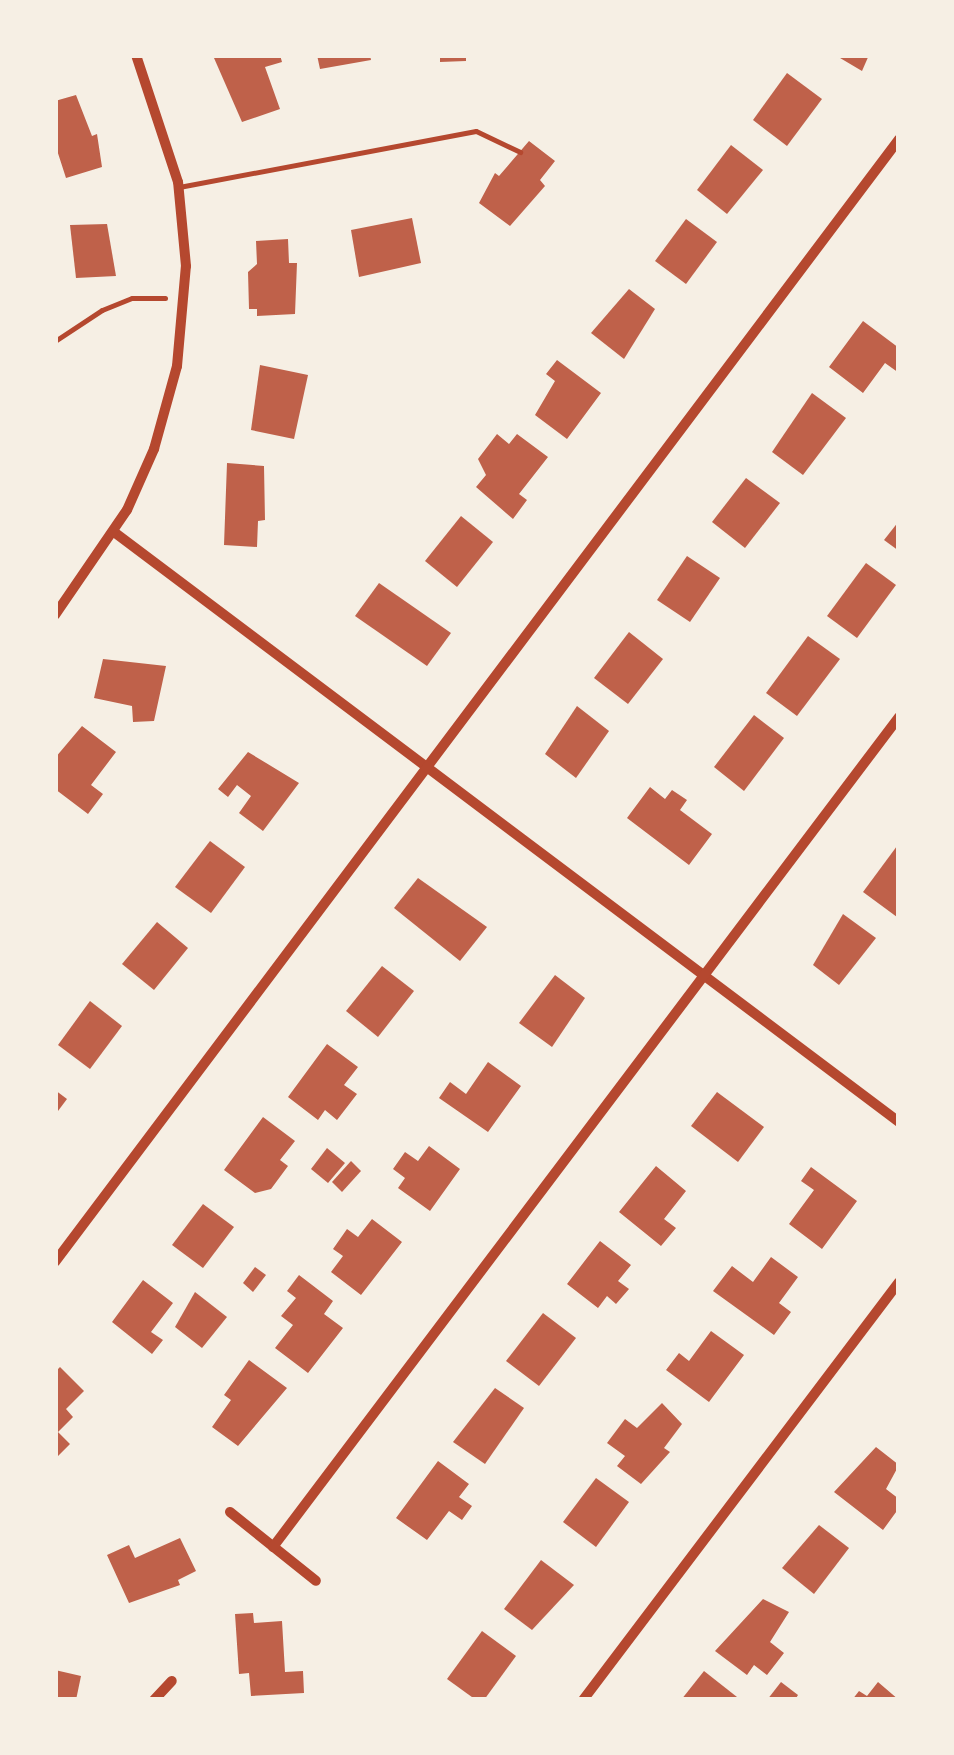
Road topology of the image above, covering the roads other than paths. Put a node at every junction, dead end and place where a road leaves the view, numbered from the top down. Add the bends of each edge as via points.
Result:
1 (136, 55) edge
2 (899, 139) edge
3 (520, 152) dead end
4 (179, 187) junction
5 (114, 532) junction
6 (55, 614) edge
7 (899, 716) edge
8 (428, 770) junction
9 (704, 976) junction
10 (899, 1122) edge
11 (55, 1262) edge
12 (899, 1282) edge
13 (230, 1512) dead end
14 (273, 1547) junction
15 (316, 1581) dead end
16 (172, 1682) dead end
17 (154, 1700) edge
18 (584, 1700) edge

1 - 4 street
2 - 8 street
3 - 4 lane via 476,131
4 - 5 street via 185,298 177,366 154,449
5 - 6 street
5 - 8 street
7 - 9 street
8 - 9 street
8 - 11 street
9 - 10 street
9 - 14 street
12 - 18 street
13 - 14 street
14 - 15 street
16 - 17 street

